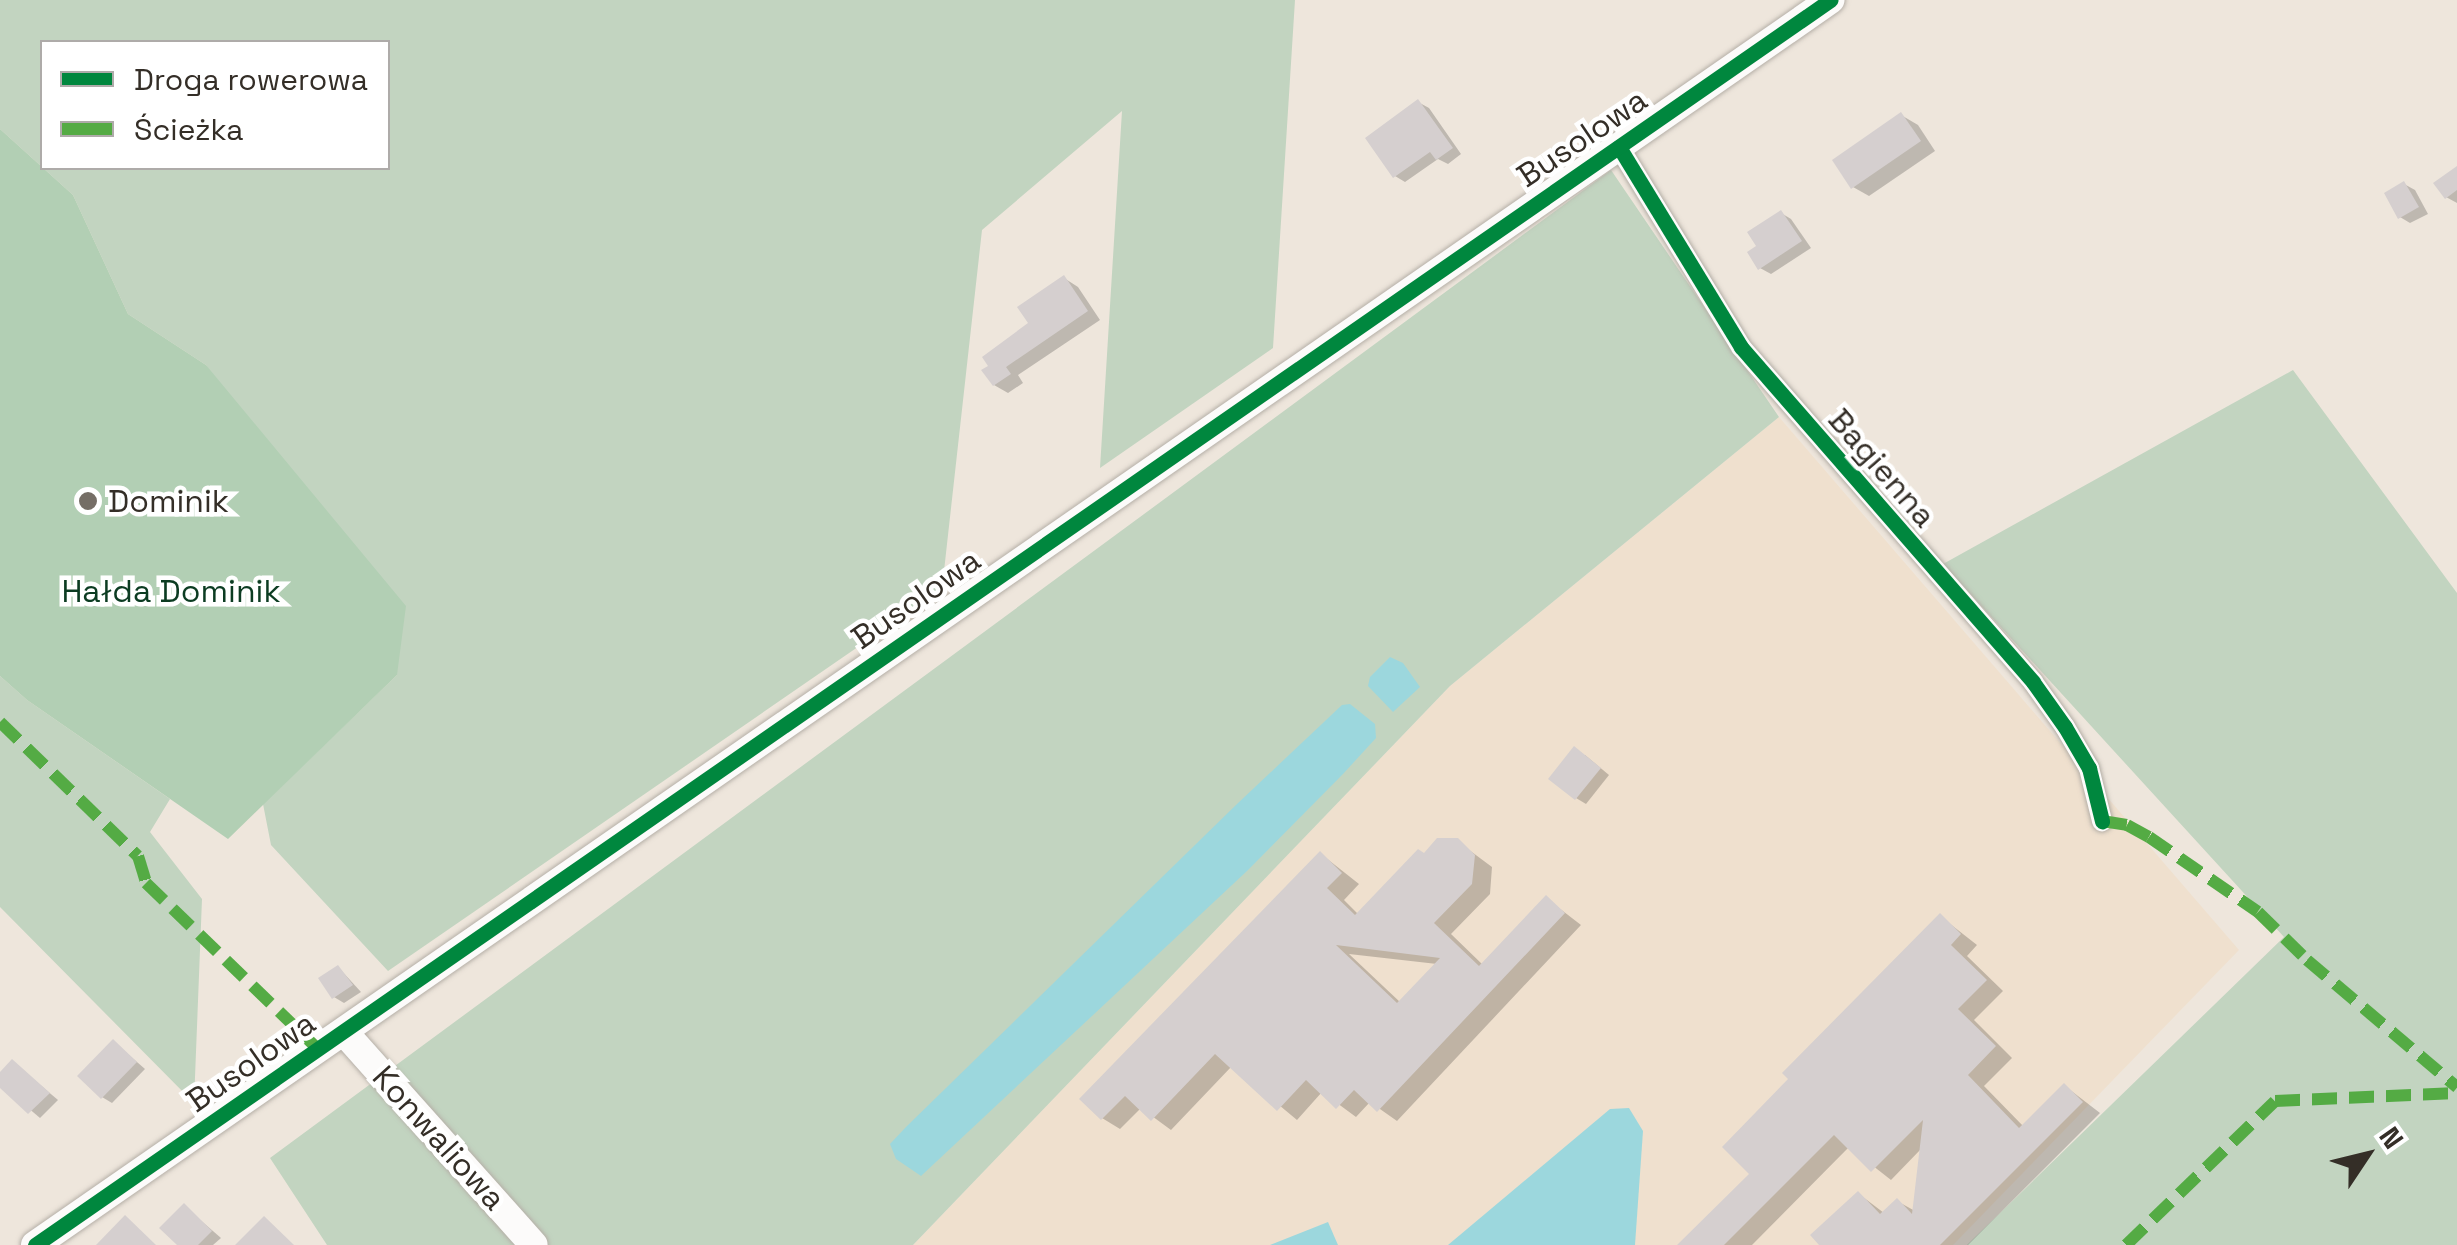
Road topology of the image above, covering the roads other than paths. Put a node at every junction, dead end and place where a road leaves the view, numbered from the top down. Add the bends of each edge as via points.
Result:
1 (1830, 0) edge
2 (1619, 147) junction
3 (2102, 822) dead end
4 (344, 1032) junction
5 (35, 1245) edge
6 (534, 1245) edge

1 - 2 street, Busolowa
2 - 3 street, Bagienna via 1741,347 2066,727 2089,768
2 - 4 street, Busolowa
4 - 5 street, Busolowa
4 - 6 street, Konwaliowa

